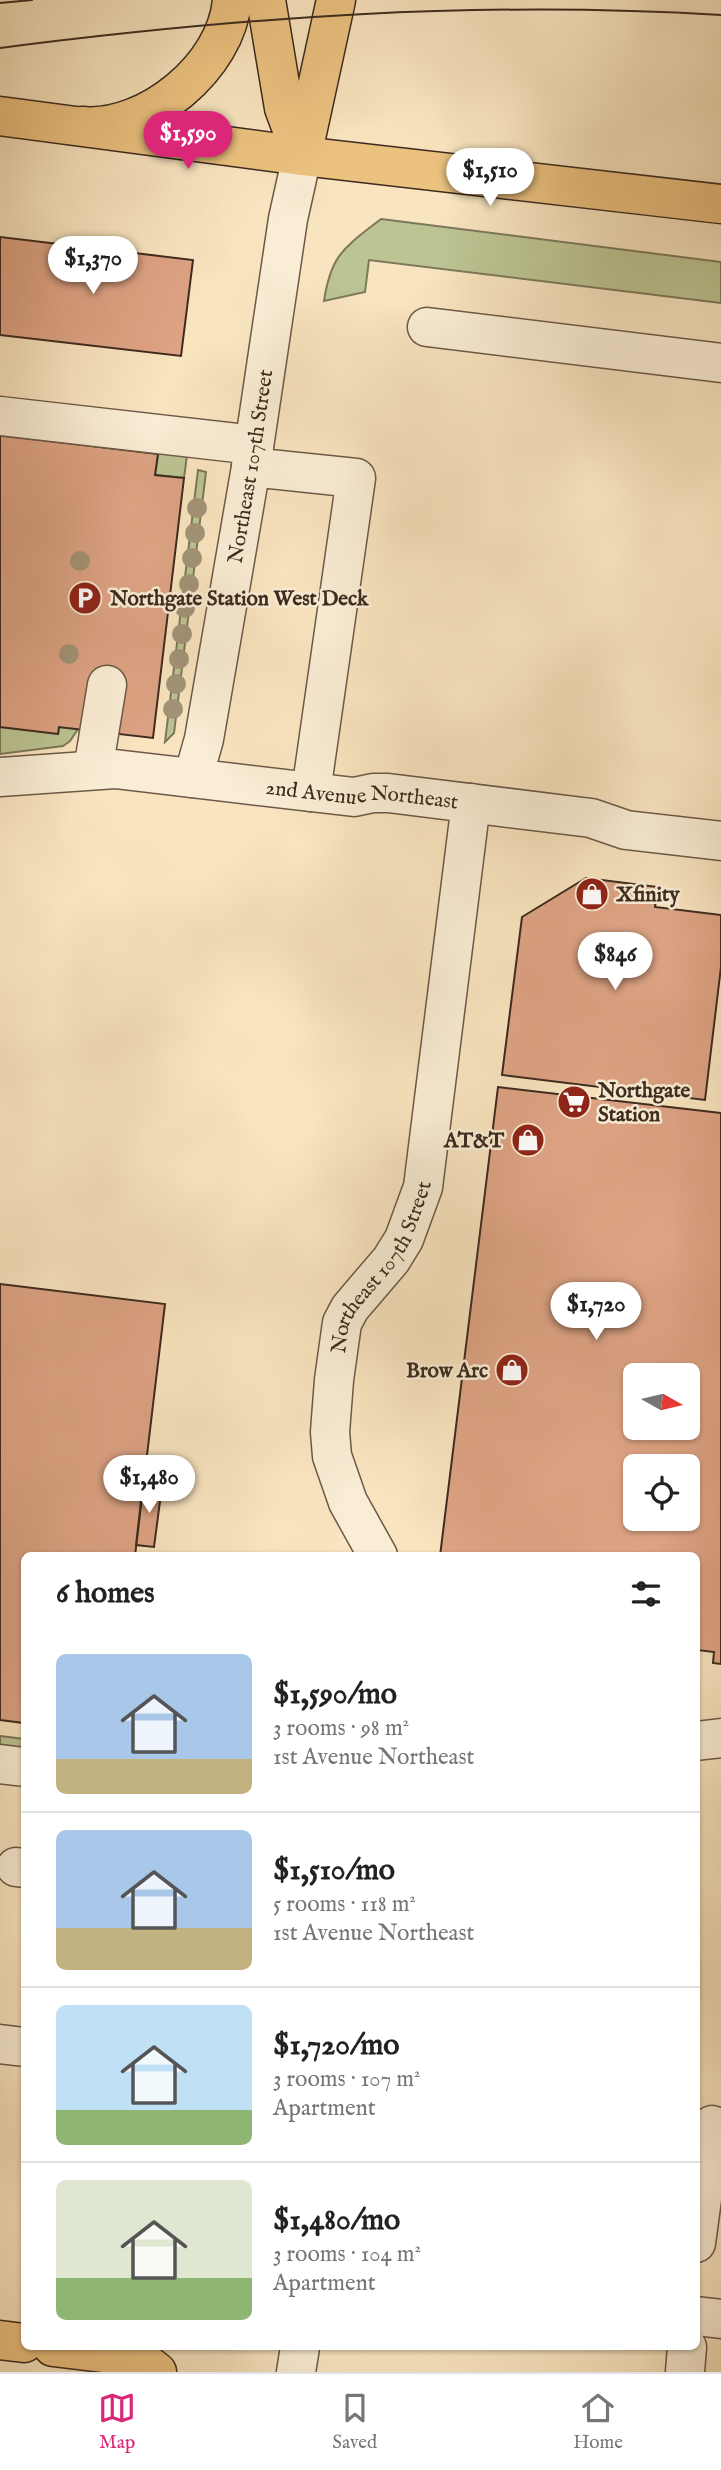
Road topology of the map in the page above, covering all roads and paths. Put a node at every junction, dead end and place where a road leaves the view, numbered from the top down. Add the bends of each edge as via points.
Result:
1 (232, 0) edge
2 (267, 0) edge
3 (336, 0) edge
4 (0, 116) edge
5 (82, 127) junction
6 (302, 156) junction
7 (721, 204) edge
8 (427, 327) dead end
9 (721, 363) edge
10 (0, 415) edge
11 (253, 456) junction
12 (107, 685) dead end
13 (93, 770) junction
14 (0, 777) edge
15 (193, 778) junction
16 (311, 792) junction
17 (471, 803) junction
18 (721, 841) edge
19 (376, 1552) edge
20 (721, 1738) edge
21 (700, 1741) edge
22 (0, 1764) edge
23 (21, 1767) edge
24 (0, 2044) edge
25 (21, 2047) edge
26 (710, 2125) edge
27 (700, 2209) edge
28 (700, 2316) edge
29 (721, 2319) edge
30 (0, 2340) edge
31 (21, 2343) edge
32 (78, 2350) edge
33 (300, 2350) edge
34 (687, 2350) edge
35 (157, 2372) edge
36 (296, 2372) edge
37 (685, 2372) edge

1 - 5 main road via 222,38 191,82 131,117
2 - 6 main road via 284,108
3 - 6 main road
4 - 5 main road
5 - 6 main road
6 - 7 main road
6 - 11 lane, Northeast 107th Street via 288,219
8 - 9 lane
10 - 11 lane
11 - 15 lane, Northeast 107th Street via 204,740
11 - 16 lane via 356,478
12 - 13 lane
13 - 14 lane, 2nd Avenue Northeast
13 - 15 lane, 2nd Avenue Northeast
15 - 16 lane, 2nd Avenue Northeast
16 - 17 lane, 2nd Avenue Northeast via 354,797 388,793
17 - 18 lane, 2nd Avenue Northeast
17 - 19 lane, Northeast 107th Street via 424,1186 404,1239 342,1323 334,1380 332,1456 348,1502
20 - 21 lane
22 - 23 lane
24 - 25 lane
26 - 27 lane
28 - 29 lane
30 - 31 main road
32 - 35 main road via 138,2357
33 - 36 lane
34 - 37 lane

